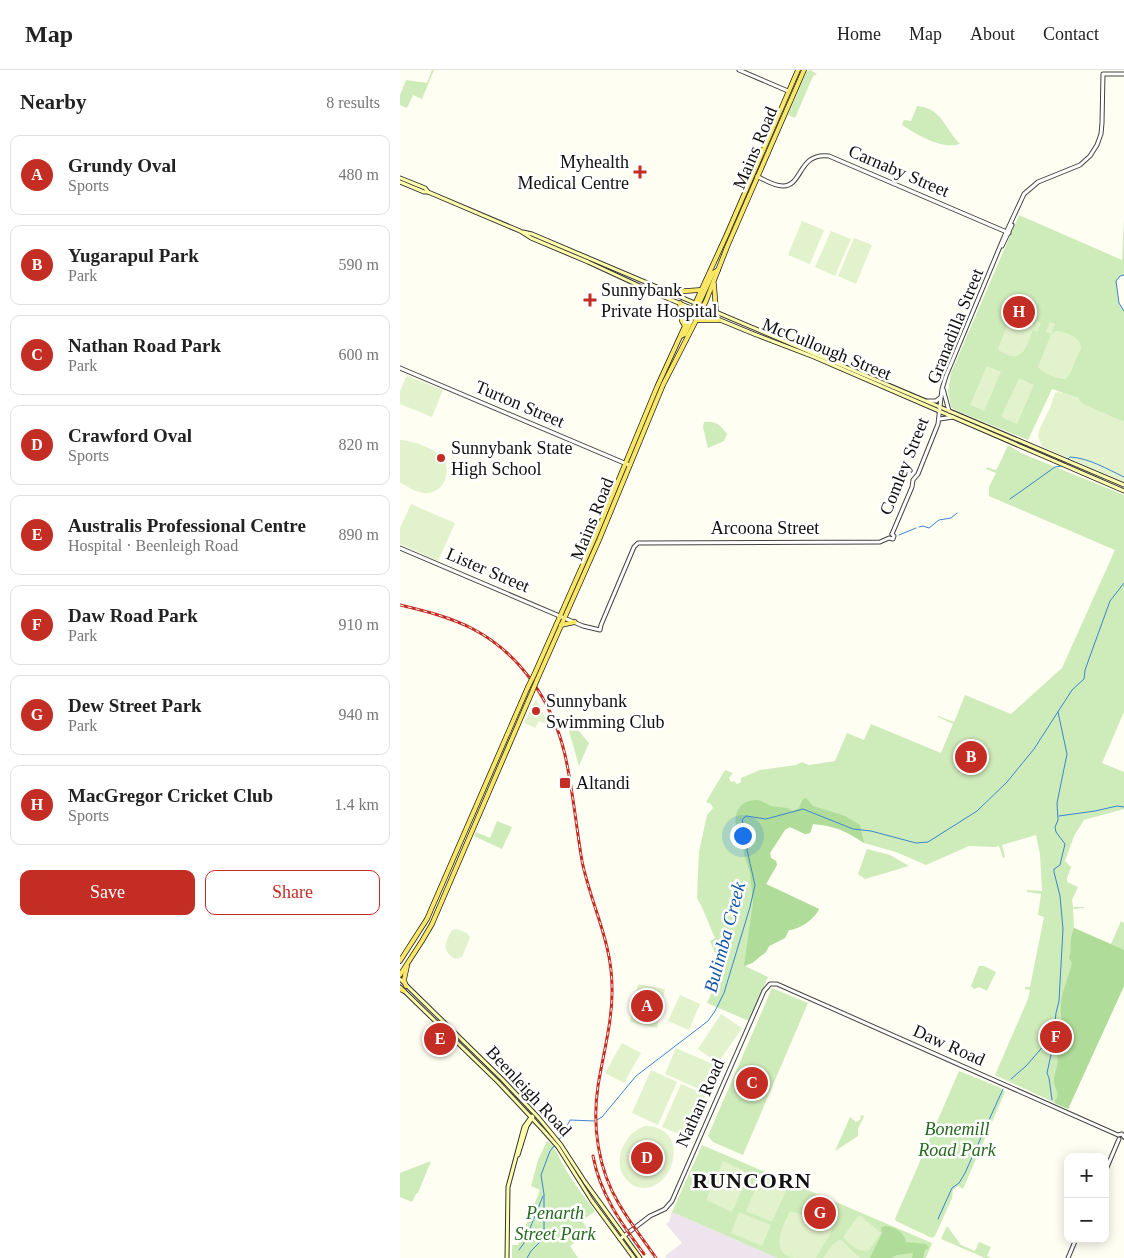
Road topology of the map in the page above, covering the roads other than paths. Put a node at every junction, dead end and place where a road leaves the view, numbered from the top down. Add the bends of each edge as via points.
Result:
1 (739, 70) edge
2 (798, 70) edge
3 (804, 70) edge
4 (1124, 74) edge
5 (788, 91) junction
6 (753, 174) junction
7 (758, 177) junction
8 (400, 178) edge
9 (400, 182) edge
10 (428, 192) junction
11 (520, 231) junction
12 (1007, 232) junction
13 (718, 269) junction
14 (714, 282) junction
15 (700, 290) junction
16 (672, 292) junction
17 (680, 303) junction
18 (699, 304) junction
19 (692, 308) junction
20 (699, 311) junction
21 (716, 311) junction
22 (698, 320) junction
23 (719, 320) junction
24 (685, 326) junction
25 (681, 336) junction
26 (400, 368) edge
27 (942, 389) junction
28 (942, 396) junction
29 (924, 401) junction
30 (940, 410) junction
31 (949, 411) junction
32 (953, 418) junction
33 (940, 419) junction
34 (624, 463) junction
35 (629, 466) junction
36 (1124, 485) edge
37 (1124, 491) edge
38 (602, 525) junction
39 (889, 538) joint
40 (400, 548) edge
41 (560, 616) junction
42 (565, 618) junction
43 (575, 622) junction
44 (561, 625) junction
45 (600, 630) joint
46 (400, 960) edge
47 (407, 964) junction
48 (400, 975) edge
49 (400, 979) edge
50 (768, 985) joint
51 (406, 986) junction
52 (401, 989) edge
53 (526, 1111) junction
54 (535, 1114) junction
55 (532, 1117) junction
56 (526, 1126) junction
57 (540, 1126) junction
58 (1121, 1137) edge
59 (554, 1139) junction
60 (559, 1146) junction
61 (1109, 1163) edge
62 (624, 1236) junction
63 (620, 1240) junction
64 (1074, 1243) edge
65 (508, 1258) edge
66 (634, 1258) edge
67 (640, 1258) edge
68 (1068, 1258) edge

1 - 5 street
2 - 5 main road, Mains Road
3 - 7 main road, Mains Road
4 - 12 street, Granadilla Street via 1103,74 1101,134 1096,148 1080,165 1031,186
5 - 6 main road, Mains Road
6 - 7 street
6 - 15 main road, Mains Road
7 - 12 street, Carnaby Street via 787,185 811,159 829,156
7 - 13 main road, Mains Road
8 - 10 main road, McCullough Street
9 - 10 main road, McCullough Street
10 - 11 main road, McCullough Street
11 - 16 main road, McCullough Street
11 - 17 main road, McCullough Street
12 - 27 street, Granadilla Street
13 - 14 main road, Mains Road
13 - 18 main road
14 - 18 main road, Mains Road
14 - 21 main road
15 - 16 main road
15 - 18 main road, Mains Road
16 - 18 main road, McCullough Street
17 - 19 main road, McCullough Street
17 - 24 main road
18 - 19 main road, Mains Road
18 - 20 main road
18 - 21 main road, McCullough Street
19 - 20 main road, McCullough Street
19 - 24 main road, Mains Road
20 - 22 main road, Mains Road
20 - 23 main road, McCullough Street
20 - 25 main road
21 - 29 main road, McCullough Street
22 - 23 main road
22 - 35 main road, Mains Road via 668,377
23 - 30 main road, McCullough Street
24 - 25 main road, Mains Road
25 - 34 main road, Mains Road
26 - 34 street, Turton Street
27 - 28 street, Granadilla Street
27 - 31 street
28 - 29 street via 936,401
28 - 30 street, Granadilla Street
29 - 30 main road, McCullough Street
30 - 31 main road, McCullough Street
30 - 32 main road, McCullough Street
30 - 33 street, Comley Street
31 - 36 main road, McCullough Street
32 - 33 street
32 - 37 main road, McCullough Street
33 - 39 street, Comley Street
34 - 35 street, Turton Street
34 - 38 main road, Mains Road
35 - 38 main road, Mains Road
38 - 41 main road, Mains Road
38 - 42 main road, Mains Road
39 - 45 street, Arcoona Street via 880,542 640,542 634,547
40 - 41 street, Lister Street
41 - 42 street, Lister Street
41 - 46 main road, Mains Road, bridge via 427,920
42 - 43 street, Lister Street
42 - 44 main road, Mains Road
43 - 44 main road
43 - 45 street, Lister Street
44 - 47 main road, Mains Road, bridge via 432,924
47 - 48 main road, Mains Road
47 - 51 main road
49 - 51 main road, Beenleigh Road
50 - 58 street, Daw Road via 776,984
50 - 62 street, Nathan Road via 672,1201
51 - 54 main road, Beenleigh Road
52 - 53 main road, Beenleigh Road
53 - 55 main road, Beenleigh Road
53 - 56 main road
54 - 55 main road
54 - 59 main road, Beenleigh Road
55 - 56 main road
55 - 57 main road, Beenleigh Road
56 - 57 main road
56 - 65 main road via 508,1187
57 - 59 main road, Beenleigh Road
58 - 61 street
59 - 60 main road, Beenleigh Road
60 - 62 main road, Beenleigh Road
60 - 63 main road, Beenleigh Road
62 - 63 street, Nathan Road
62 - 67 main road, Beenleigh Road
63 - 66 main road, Beenleigh Road
64 - 68 street

